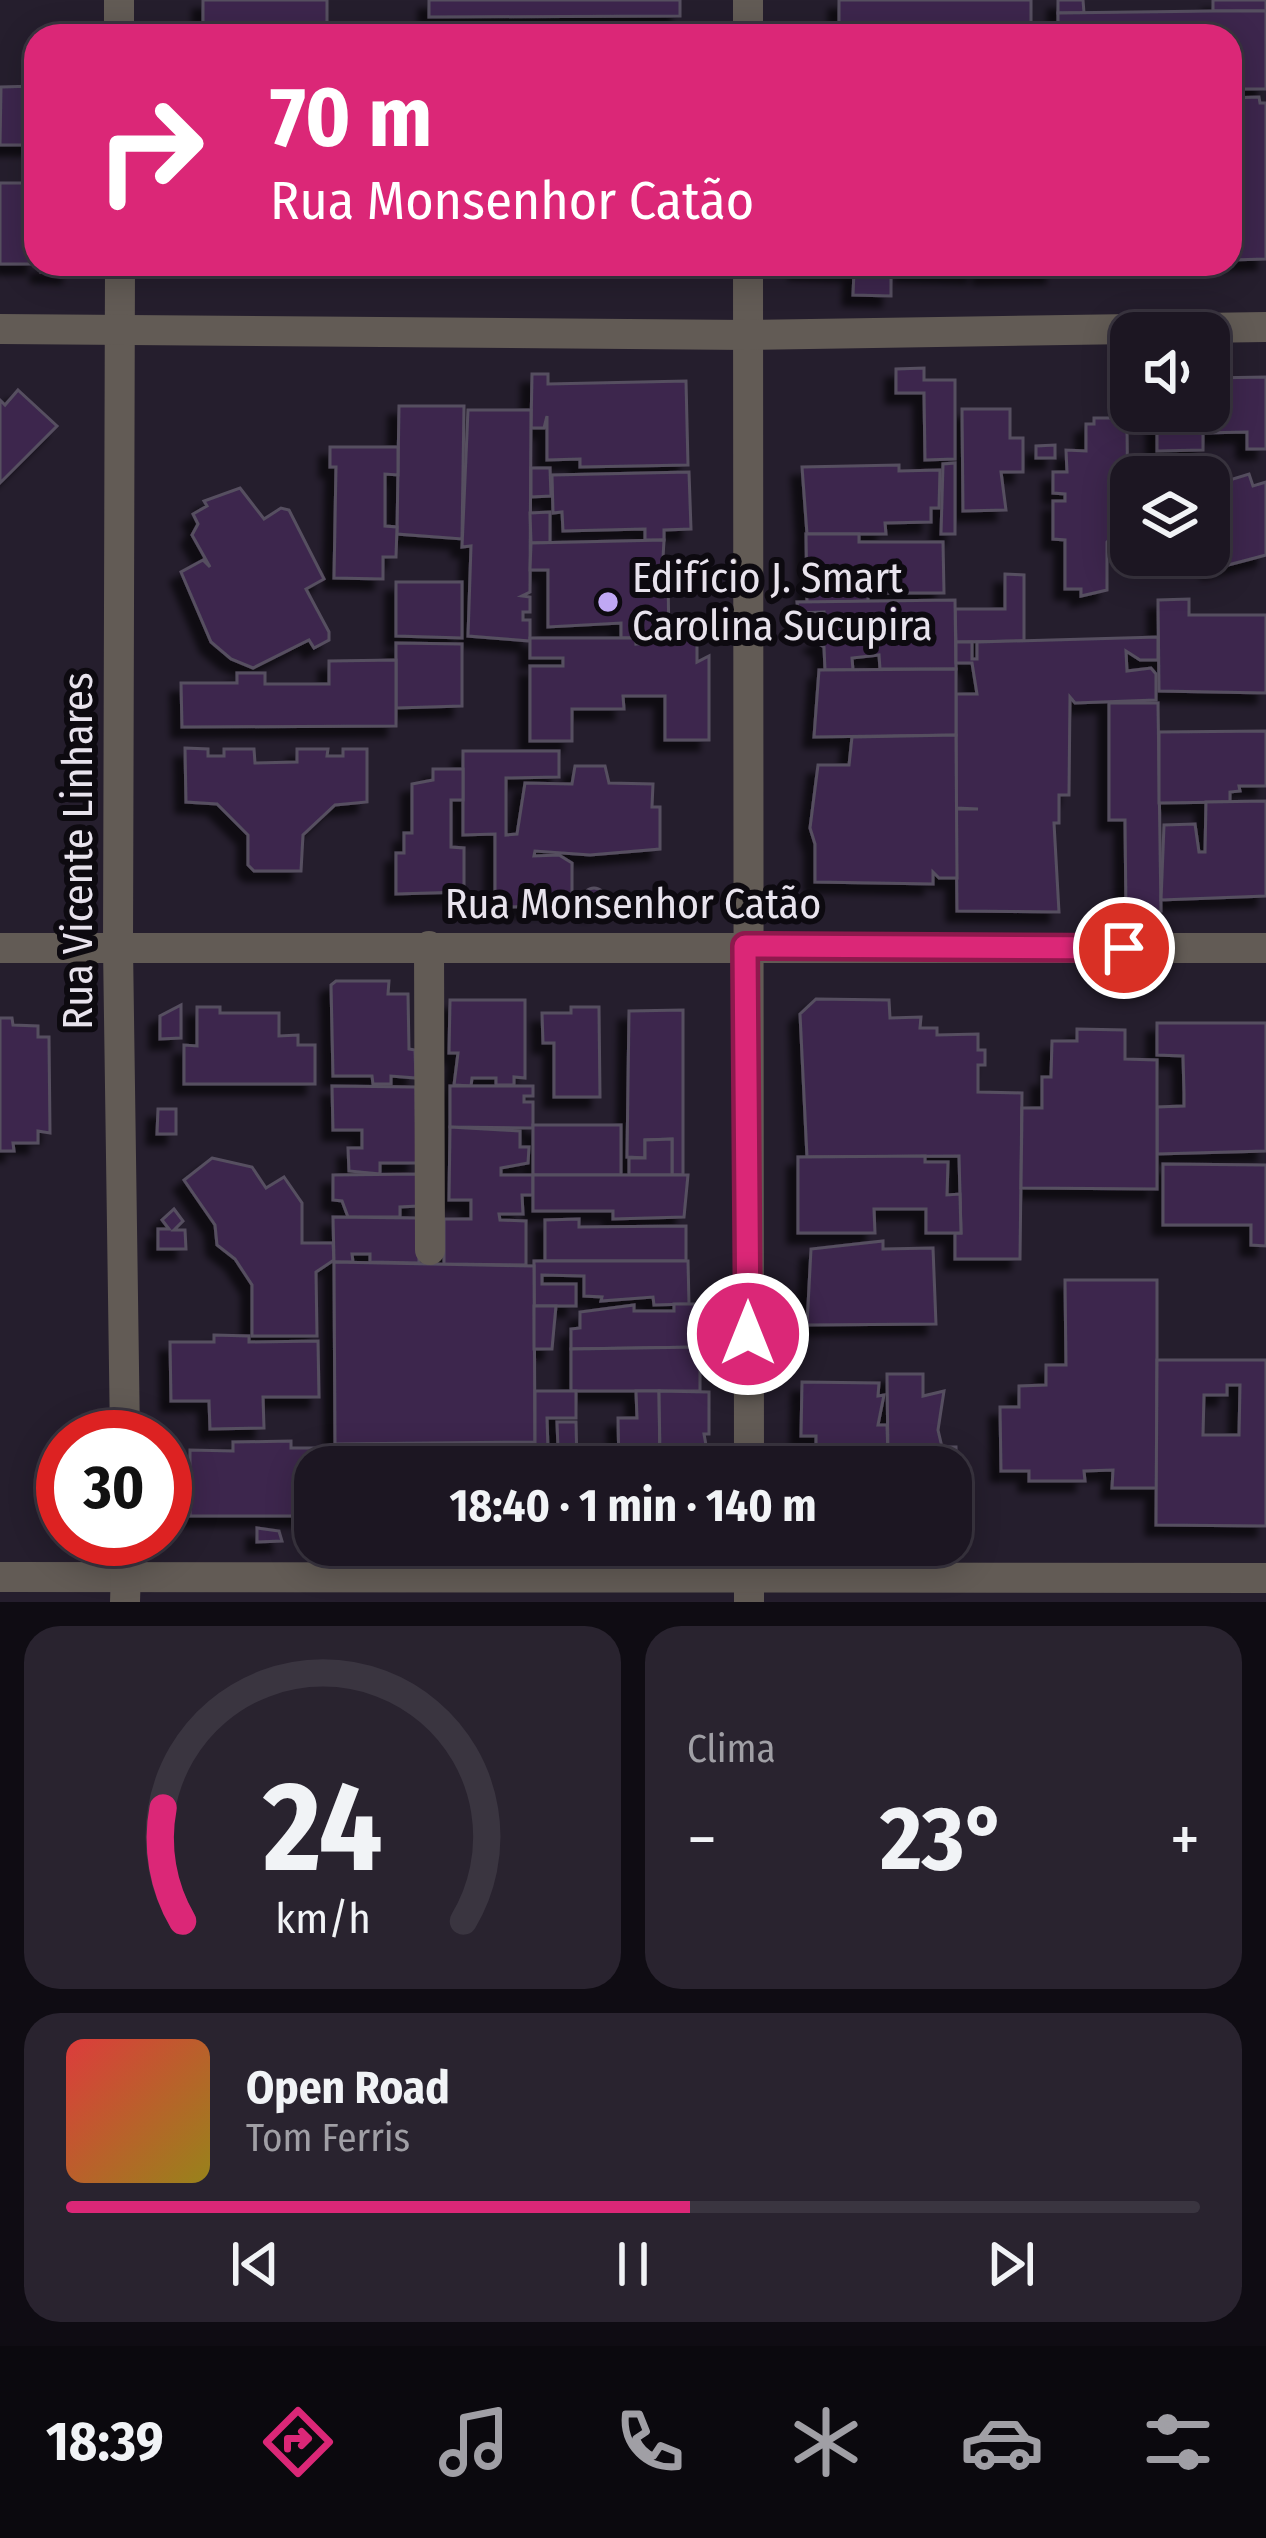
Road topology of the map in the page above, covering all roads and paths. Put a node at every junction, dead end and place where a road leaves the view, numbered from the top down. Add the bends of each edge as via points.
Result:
1 (120, 276) edge
2 (748, 276) edge
3 (1266, 327) edge
4 (0, 329) edge
5 (120, 330) junction
6 (748, 335) junction
7 (429, 946) junction
8 (745, 946) junction
9 (118, 947) junction
10 (0, 948) edge
11 (1266, 949) edge
12 (430, 1250) dead end
13 (125, 1410) edge
14 (748, 1446) edge
15 (0, 1577) edge
16 (1266, 1577) edge
17 (126, 1590) edge
18 (749, 1590) edge

1 - 5 street, Rua Vicente Linhares
2 - 6 street
3 - 6 street
4 - 5 street
5 - 6 street
5 - 9 street, Rua Vicente Linhares
6 - 8 street
7 - 8 street, Rua Monsenhor Catão
7 - 9 street, Rua Monsenhor Catão
7 - 12 street
8 - 11 street, Rua Monsenhor Catão
8 - 14 street
9 - 10 street, Rua Monsenhor Catão
9 - 13 street, Rua Vicente Linhares
15 - 17 street
16 - 18 street
17 - 18 street

